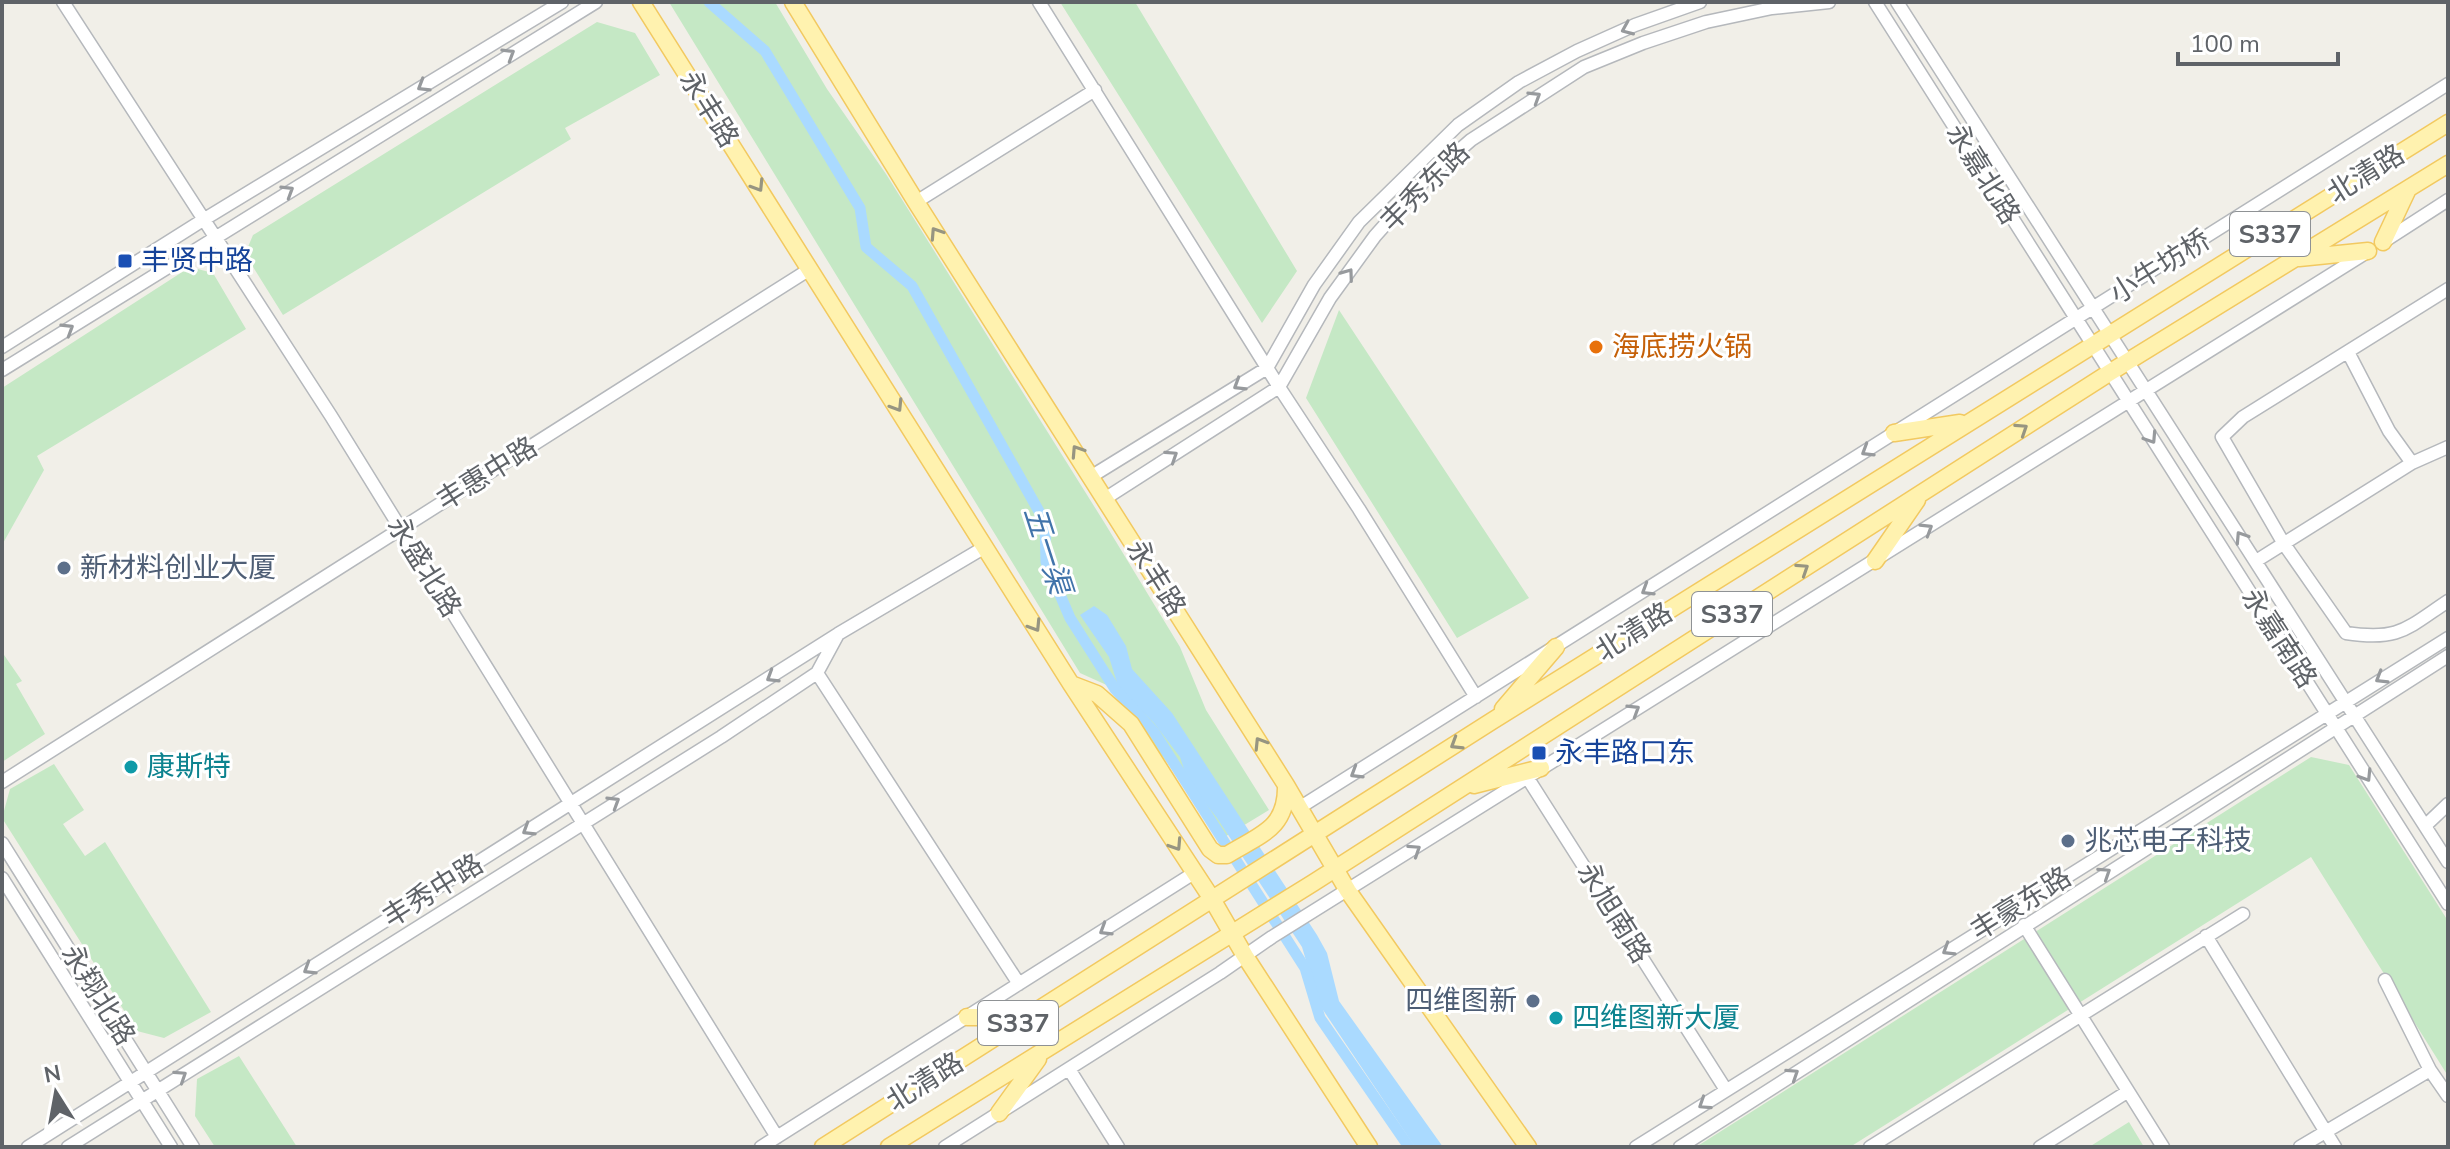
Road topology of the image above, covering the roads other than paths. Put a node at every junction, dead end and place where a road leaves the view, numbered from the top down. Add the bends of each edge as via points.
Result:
1 (63, 2) edge
2 (562, 2) edge
3 (596, 2) edge
4 (641, 2) edge
5 (793, 2) edge
6 (1039, 2) edge
7 (1700, 2) edge
8 (1829, 2) edge
9 (1875, 2) edge
10 (1897, 2) edge
11 (2448, 84) edge
12 (1095, 90) junction
13 (2448, 123) edge
14 (2448, 164) edge
15 (2409, 188) junction
16 (2448, 200) edge
17 (916, 202) junction
18 (203, 220) junction
19 (214, 237) junction
20 (2376, 246) junction
21 (2293, 259) junction
22 (810, 269) junction
23 (2448, 289) edge
24 (2094, 308) junction
25 (2075, 320) junction
26 (2111, 334) junction
27 (2091, 346) junction
28 (2, 347) edge
29 (2348, 352) junction
30 (2128, 361) junction
31 (1267, 368) junction
32 (2, 370) edge
33 (2109, 373) junction
34 (1279, 387) junction
35 (2147, 390) junction
36 (2128, 402) junction
37 (1970, 422) junction
38 (1894, 433) junction
39 (2448, 447) edge
40 (2448, 455) edge
41 (2412, 463) junction
42 (1092, 476) junction
43 (1922, 493) junction
44 (1106, 498) junction
45 (401, 530) junction
46 (2284, 544) junction
47 (985, 547) junction
48 (1875, 561) junction
49 (2256, 561) junction
50 (2448, 601) edge
51 (838, 634) junction
52 (2448, 638) edge
53 (1556, 647) junction
54 (2448, 656) edge
55 (817, 673) junction
56 (1071, 684) junction
57 (1476, 697) junction
58 (2344, 701) junction
59 (2326, 712) junction
60 (2353, 714) junction
61 (1492, 721) junction
62 (2335, 726) junction
63 (1541, 768) junction
64 (1527, 777) junction
65 (2, 782) edge
66 (1286, 785) junction
67 (1461, 788) junction
68 (571, 803) junction
69 (2448, 804) edge
70 (1299, 808) junction
71 (582, 822) junction
72 (2425, 826) junction
73 (1314, 834) junction
74 (2, 843) edge
75 (2448, 862) edge
76 (1336, 867) junction
77 (1194, 873) junction
78 (2, 878) edge
79 (1348, 891) junction
80 (1212, 899) junction
81 (2448, 904) edge
82 (2243, 914) dead end
83 (2024, 925) junction
84 (1233, 933) junction
85 (2206, 936) junction
86 (1245, 956) junction
87 (2385, 980) dead end
88 (1019, 984) junction
89 (2079, 1015) junction
90 (1028, 1016) junction
91 (967, 1017) junction
92 (1045, 1050) junction
93 (1069, 1069) junction
94 (2430, 1070) junction
95 (146, 1072) junction
96 (130, 1082) junction
97 (1726, 1090) junction
98 (158, 1091) junction
99 (2127, 1092) junction
100 (2448, 1096) edge
101 (142, 1101) junction
102 (999, 1113) junction
103 (2326, 1132) junction
104 (777, 1137) junction
105 (28, 1147) edge
106 (68, 1147) edge
107 (171, 1147) edge
108 (193, 1147) edge
109 (761, 1147) edge
110 (823, 1147) edge
111 (889, 1147) edge
112 (945, 1147) edge
113 (1118, 1147) edge
114 (1369, 1147) edge
115 (1528, 1147) edge
116 (1636, 1147) edge
117 (1680, 1147) edge
118 (1870, 1147) edge
119 (2040, 1147) edge
120 (2163, 1147) edge
121 (2300, 1147) edge
122 (2335, 1147) edge

1 - 18 street, 永盛北路
2 -> 18 street
19 -> 3 street
4 -> 22 main road, 永丰路
5 - 17 main road, 永丰路
6 - 12 street
7 -> 31 street, 丰秀东路 via 1577,51 1519,82 1458,125 1359,222 1314,285
34 -> 8 street, 丰秀东路 via 1330,298 1375,236 1425,180 1471,140 1584,67 1643,43 1706,22
9 - 25 street, 永嘉北路
10 - 24 street, 永嘉北路
11 - 24 street, 小牛坊桥
12 - 17 street
12 - 31 street
13 - 26 main road, 北清路 / S337
14 - 15 main road, 北清路 / S337
15 - 20 main road
15 - 21 main road, 北清路 / S337
16 - 20 street
42 -> 17 main road, 永丰路
18 - 19 street, 永盛北路
18 - 28 street
32 -> 19 street
19 - 45 street, 永盛北路
20 - 21 main road
20 - 35 street
21 - 30 main road, 北清路 / S337
22 - 45 street, 丰惠中路
22 -> 47 main road, 永丰路
23 - 29 street
24 - 25 street, 小牛坊桥
24 - 26 street, 永嘉北路
25 - 27 street, 永嘉北路
25 - 38 street, 北清路
26 - 27 main road, 北清路 / S337
26 - 30 street, 永嘉北路
27 - 33 street, 永嘉北路
27 - 37 main road, 北清路 / S337
29 - 41 street
29 - 46 street via 2243,417 2222,437
30 - 33 main road, 北清路 / S337
30 - 35 street, 永嘉南路
31 - 34 street
31 -> 42 street, 丰秀东路
33 - 36 street, 永嘉南路
43 -> 33 main road, 北清路 / S337
44 -> 34 street, 丰秀东路
34 - 57 street
35 - 36 street
49 -> 35 street, 永嘉南路
48 -> 36 street
36 -> 59 street, 永嘉南路
37 - 38 main road
37 - 61 main road, 北清路 / S337
38 -> 53 street, 北清路
39 - 40 street
39 - 41 street
41 - 46 street
42 - 44 main road, 永丰路
43 - 48 main road
67 -> 43 main road, 北清路 / S337
66 -> 44 main road, 永丰路
45 - 65 street, 丰惠中路
45 - 68 street, 永盛北路
46 - 49 street
46 - 50 street via 2346,633 2376,638 2402,632
47 - 51 street, 丰秀中路
47 -> 56 main road, 永丰路
63 -> 48 street
49 - 58 street, 永嘉南路
51 - 55 street, 丰秀中路
51 -> 68 street, 丰秀中路
52 -> 58 street, 丰豪东路
53 - 57 street, 北清路
53 - 61 main road
54 - 60 street, 丰豪东路
71 -> 55 street, 丰秀中路
55 - 88 street
56 - 66 main road via 1097,694 1131,724 1218,855 1227,855 1282,817
56 -> 77 main road, 永丰路
57 -> 70 street, 北清路
58 - 59 street, 丰豪东路
58 - 60 street, 永嘉南路
59 - 62 street, 永嘉南路
59 -> 97 street, 丰豪东路
60 - 62 street, 丰豪东路
60 - 72 street, 永嘉南路
61 -> 73 main road, 北清路 / S337
62 -> 81 street, 永嘉南路
83 -> 62 street, 丰豪东路
63 - 64 street
63 - 67 main road
79 -> 64 street
64 - 97 street, 永旭南路
66 - 70 main road, 永丰路
67 - 76 main road, 北清路 / S337
68 - 71 street, 永盛北路
68 -> 95 street, 丰秀中路
69 - 72 street
70 - 73 main road, 永丰路
98 -> 71 street, 丰秀中路
71 - 104 street, 永盛北路
72 - 75 street, 永嘉南路
73 - 76 main road, 永丰路
73 - 80 main road, 北清路 / S337
74 - 95 street, 永翔北路
76 - 79 main road, 永丰路
76 - 84 main road, 北清路 / S337
77 - 80 main road, 永丰路
77 -> 88 street, 北清路
78 - 96 street, 永翔北路
79 - 86 street
79 - 115 main road, 永丰路
80 - 84 main road, 永丰路
80 - 90 main road, 北清路 / S337
82 - 85 street
83 - 89 street
117 -> 83 street, 丰豪东路
84 - 86 main road, 永丰路
84 - 92 main road, 北清路 / S337
85 - 89 street
85 - 103 street
86 - 93 street
86 - 114 main road, 永丰路
87 - 94 street
88 - 91 street, 北清路
89 - 99 street
89 - 118 street
90 - 91 main road
90 - 110 main road, 北清路 / S337
91 - 104 street, 北清路
92 - 102 main road
92 - 111 main road, 北清路 / S337
93 - 102 street
93 - 113 street
94 - 100 street
94 - 103 street
95 - 96 street, 丰秀中路
95 - 98 street, 永翔北路
96 - 101 street, 永翔北路
96 - 105 street, 丰秀中路
97 -> 116 street, 丰豪东路
98 - 101 street, 丰秀中路
98 - 108 street, 永翔北路
99 - 119 street
99 - 120 street
101 - 106 street, 丰秀中路
101 - 107 street, 永翔北路
102 - 112 street
103 - 121 street
103 - 122 street
104 - 109 street, 北清路

